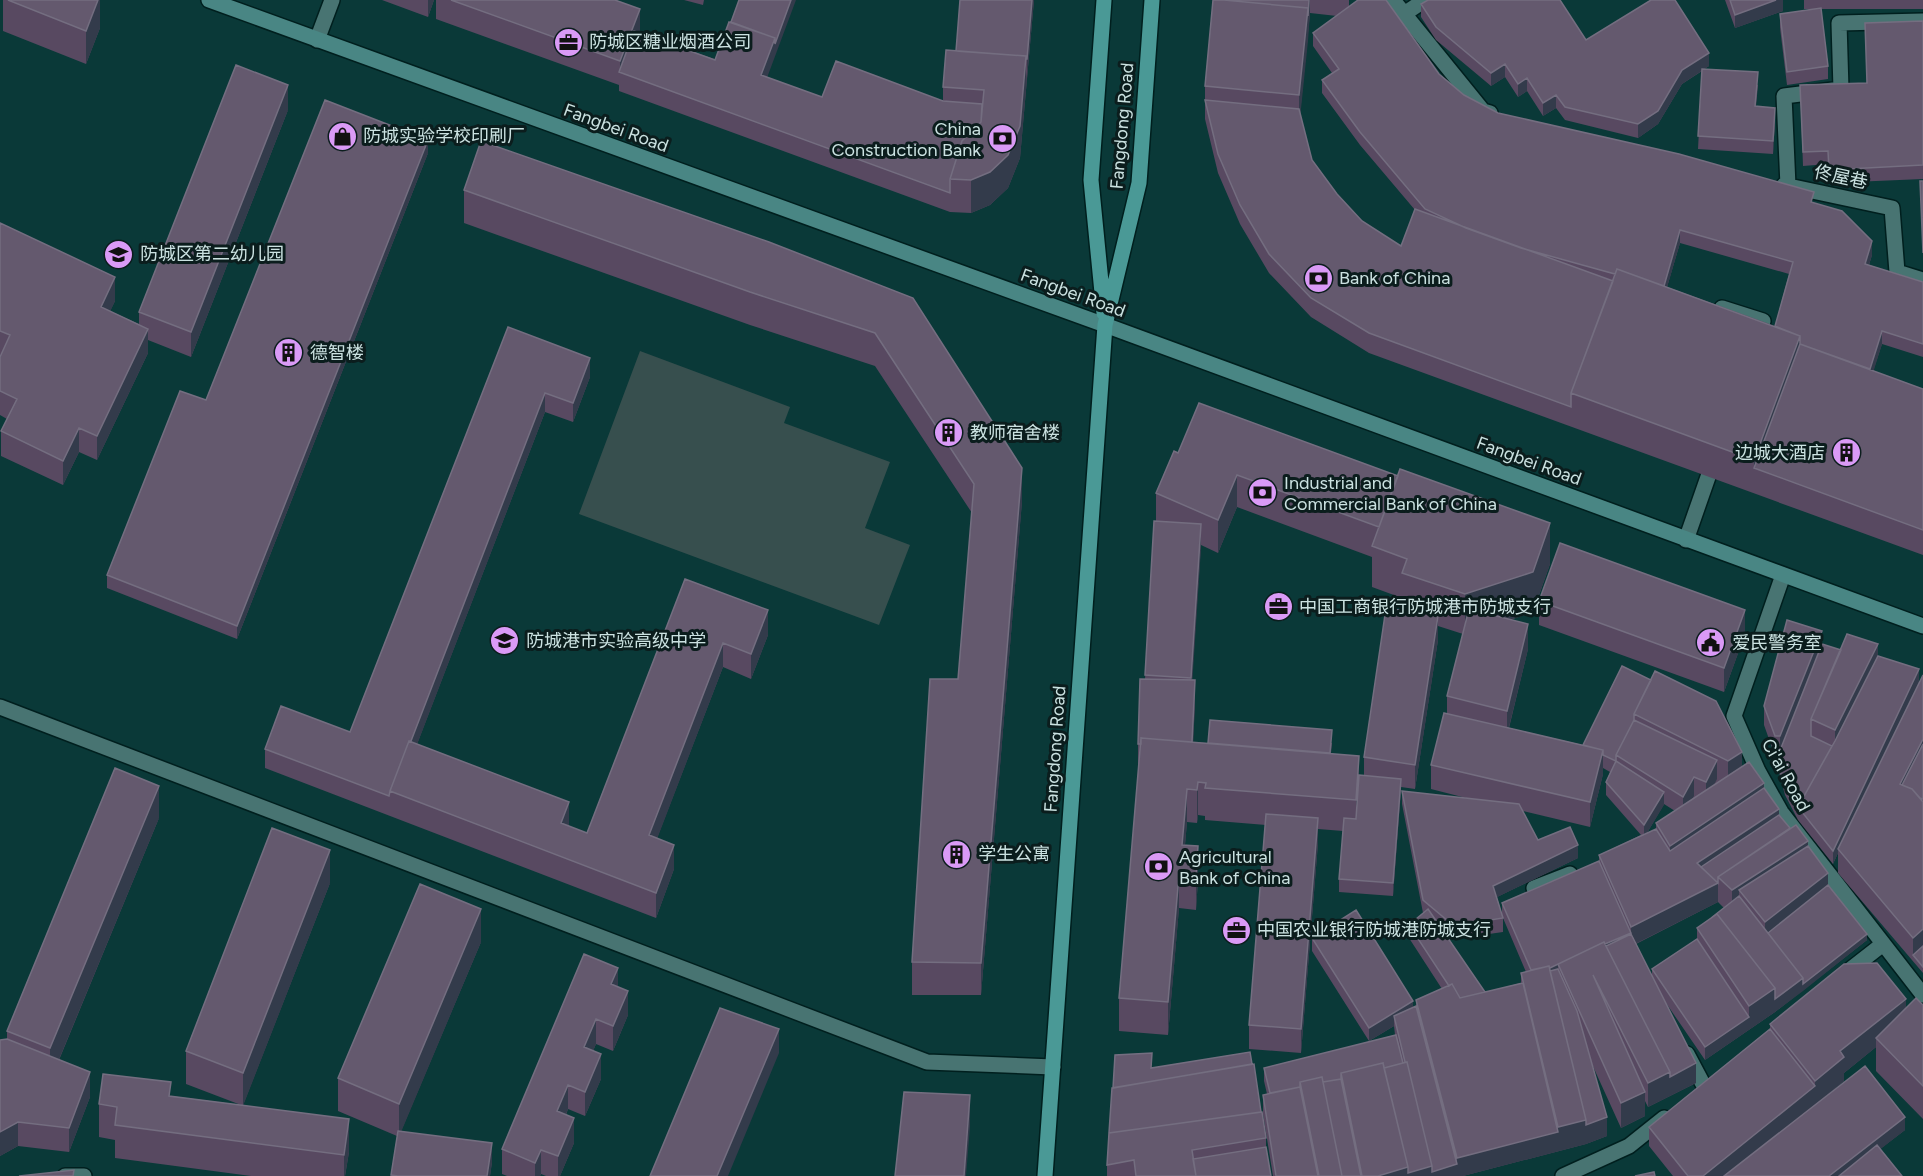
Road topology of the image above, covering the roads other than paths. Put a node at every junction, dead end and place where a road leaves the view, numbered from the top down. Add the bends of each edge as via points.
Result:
1 (208, 0) edge
2 (332, 0) edge
3 (1104, 0) edge
4 (1152, 0) edge
5 (1393, 0) edge
6 (1425, 0) edge
7 (1404, 14) junction
8 (1923, 21) edge
9 (317, 40) junction
10 (1505, 116) edge
11 (1765, 180) edge
12 (1788, 186) junction
13 (1923, 280) edge
14 (1711, 304) edge
15 (1105, 325) junction
16 (1753, 351) edge
17 (1708, 477) edge
18 (1686, 540) junction
19 (1783, 575) junction
20 (1923, 626) edge
21 (0, 707) edge
22 (1585, 869) edge
23 (1534, 888) edge
24 (1883, 944) junction
25 (1829, 986) edge
26 (1923, 995) edge
27 (1681, 1044) edge
28 (1053, 1067) junction
29 (1703, 1086) edge
30 (1676, 1108) edge
31 (65, 1176) edge
32 (84, 1176) edge
33 (1045, 1176) edge
34 (1564, 1176) edge

1 - 9 street, Fangbei Road
2 - 9 street
3 - 15 main road, Fangdong Road via 1091,180
4 - 15 main road, Fangdong Road via 1139,183
5 - 7 street
6 - 7 street
7 - 10 street via 1483,111
8 - 12 street via 1839,23 1841,90 1784,96
9 - 15 street, Fangbei Road
11 - 12 street, 佟屋巷
12 - 13 street, 佟屋巷 via 1892,208 1897,272
14 - 16 street via 1763,321
15 - 18 street, Fangbei Road
15 - 28 main road, Fangdong Road
17 - 18 street
18 - 19 street, Fangbei Road
19 - 20 street, Fangbei Road
19 - 24 street, Ci'ai Road via 1734,716 1753,774
21 - 28 street via 927,1062
22 - 23 street
24 - 25 street
24 - 26 street, Ci'ai Road
27 - 29 street
28 - 33 main road, Fangdong Road
30 - 34 street via 1629,1146
31 - 32 street

